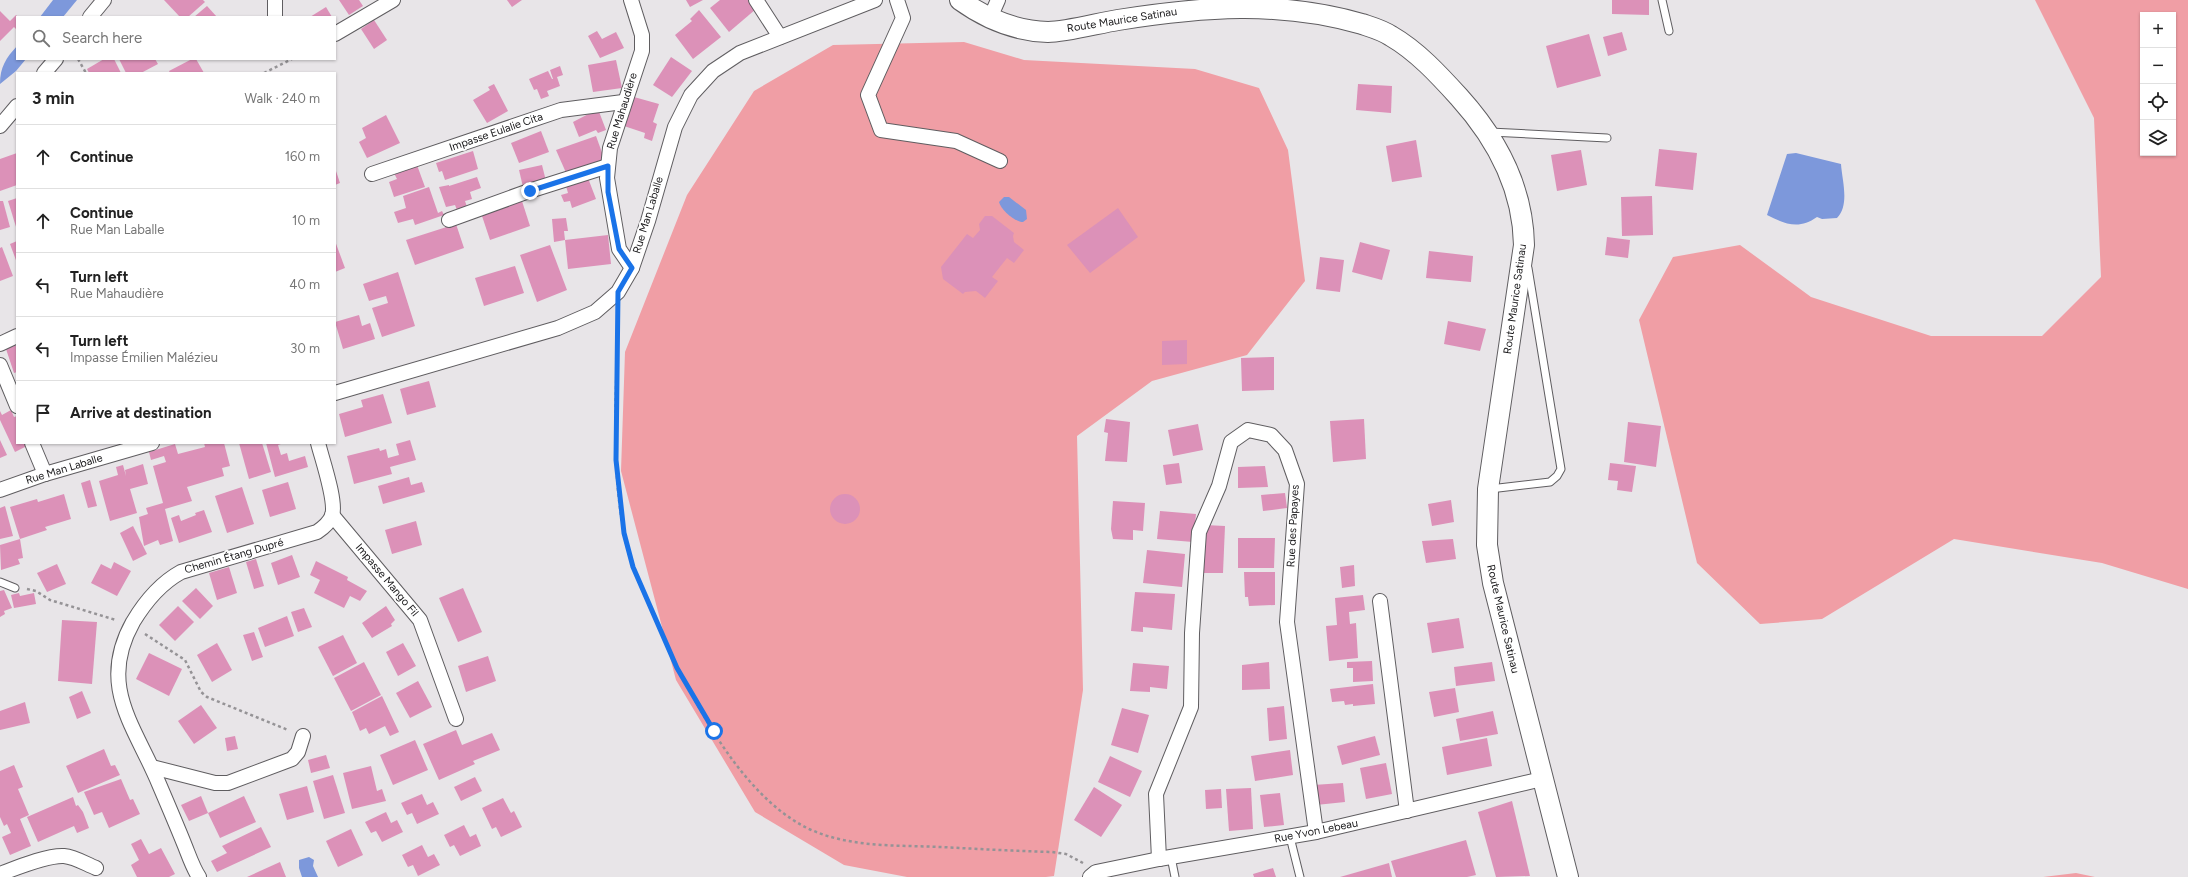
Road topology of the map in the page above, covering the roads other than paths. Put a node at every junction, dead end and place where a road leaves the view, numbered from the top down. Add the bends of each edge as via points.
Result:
1 (104, 0) edge
2 (275, 0) edge
3 (393, 0) edge
4 (631, 0) edge
5 (756, 0) edge
6 (875, 0) edge
7 (897, 0) edge
8 (960, 0) edge
9 (998, 0) edge
10 (1662, 0) edge
11 (1242, 2) edge
12 (91, 16) edge
13 (275, 16) edge
14 (990, 18) junction
15 (1669, 30) dead end
16 (336, 33) edge
17 (780, 37) junction
18 (55, 60) edge
19 (45, 72) edge
20 (623, 102) junction
21 (16, 107) edge
22 (0, 126) edge
23 (1486, 132) junction
24 (1607, 138) dead end
25 (1000, 161) dead end
26 (608, 166) junction
27 (372, 174) dead end
28 (449, 220) dead end
29 (1524, 245) junction
30 (632, 268) junction
31 (16, 336) edge
32 (0, 344) edge
33 (0, 365) edge
34 (336, 393) edge
35 (16, 404) edge
36 (32, 444) edge
37 (149, 444) edge
38 (318, 444) edge
39 (45, 474) junction
40 (0, 490) edge
41 (1488, 490) junction
42 (332, 515) junction
43 (0, 582) edge
44 (16, 588) road end
45 (1380, 601) dead end
46 (456, 718) dead end
47 (303, 736) road end
48 (152, 767) junction
49 (1542, 779) junction
50 (1407, 811) junction
51 (1316, 832) junction
52 (1290, 837) junction
53 (1165, 858) junction
54 (96, 868) dead end
55 (0, 874) edge
56 (1093, 874) edge
57 (199, 877) edge
58 (1175, 877) edge
59 (1300, 877) edge
60 (1568, 877) edge

1 - 12 street
2 - 13 street
3 - 16 street
4 - 20 street, Rue Mahaudière via 642,34 642,51
5 - 17 street
6 - 17 street, Rue Man Laballe
7 - 25 street via 904,18 868,95 881,130 956,141
8 - 14 main road, Route Maurice Satinau via 978,14
9 - 14 street
10 - 15 lane
11 - 14 main road, Route Maurice Satinau via 1049,32 1014,27
11 - 23 main road, Route Maurice Satinau via 1273,4 1340,15 1390,35 1435,71 1468,106
17 - 30 street, Rue Man Laballe via 740,53 713,71 692,96 675,127
18 - 19 street
20 - 26 street, Rue Mahaudière via 610,148
20 - 27 street, Impasse Eulalie Cita via 561,110
21 - 22 street
23 - 24 lane
23 - 29 main road, Route Maurice Satinau via 1506,164 1518,193 1524,221
26 - 28 street
26 - 30 street, Rue Mahaudière via 608,192 619,249
29 - 41 main road, Route Maurice Satinau
29 - 41 lane via 1561,469 1550,482
30 - 34 street, Rue Man Laballe via 618,292 595,312 558,328
31 - 32 street
33 - 35 street
36 - 39 street
37 - 39 street, Rue Man Laballe
38 - 42 street via 333,504
39 - 40 street, Rue Man Laballe
41 - 49 main road, Route Maurice Satinau via 1487,545 1493,583
42 - 46 street, Impasse Mango Fil via 420,620
42 - 48 street, Chemin Étang Dupré via 325,526 317,532 181,572 168,579 138,613 124,638 118,677 126,715
43 - 44 lane
45 - 50 street
47 - 48 street via 298,752 292,759 228,783 215,783
48 - 57 street, Chemin Étang Dupré
49 - 50 street, Rue Yvon Lebeau
49 - 60 main road, Route Maurice Satinau
50 - 51 street, Rue Yvon Lebeau
51 - 52 street, Rue Yvon Lebeau
51 - 53 street, Rue des Papayes via 1287,622 1297,484 1285,450 1271,435 1248,430 1231,442 1219,486 1199,532 1192,633 1191,707 1156,794
52 - 53 street, Rue Yvon Lebeau
52 - 59 lane
53 - 56 street, Rue Yvon Lebeau
53 - 58 lane
54 - 55 street via 64,856

